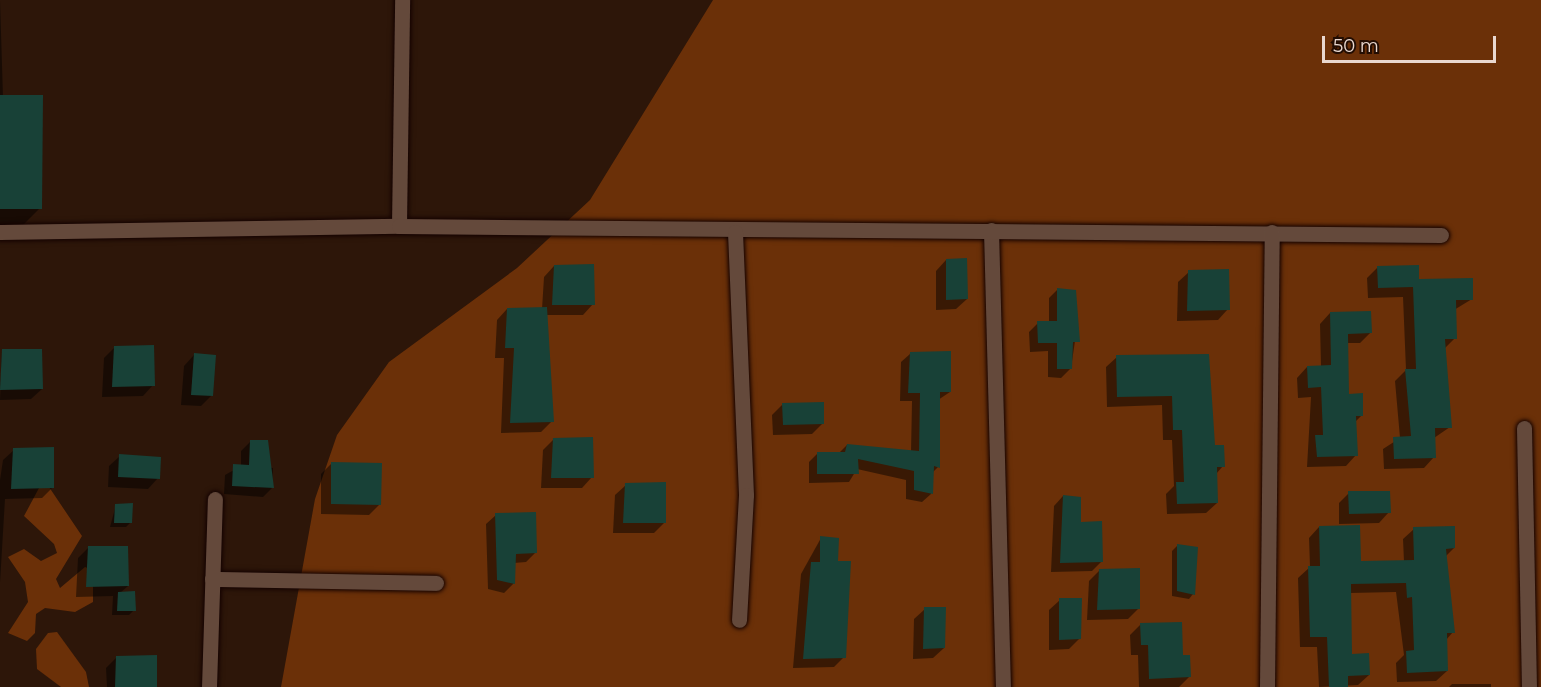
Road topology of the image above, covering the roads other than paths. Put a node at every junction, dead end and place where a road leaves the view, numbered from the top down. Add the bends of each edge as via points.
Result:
1 (402, 0) edge
2 (399, 226) junction
3 (991, 230) junction
4 (0, 232) edge
5 (735, 232) junction
6 (1272, 232) junction
7 (1442, 235) dead end
8 (1524, 428) dead end
9 (215, 499) dead end
10 (212, 579) junction
11 (436, 583) dead end
12 (739, 620) dead end
13 (209, 687) edge
14 (1003, 687) edge
15 (1267, 687) edge
16 (1529, 687) edge

1 - 2 street
2 - 4 street
2 - 5 street
3 - 5 street
3 - 6 street
3 - 14 street
5 - 12 street via 746,495
6 - 7 street
6 - 15 street
8 - 16 street
9 - 10 street
10 - 11 street
10 - 13 street

